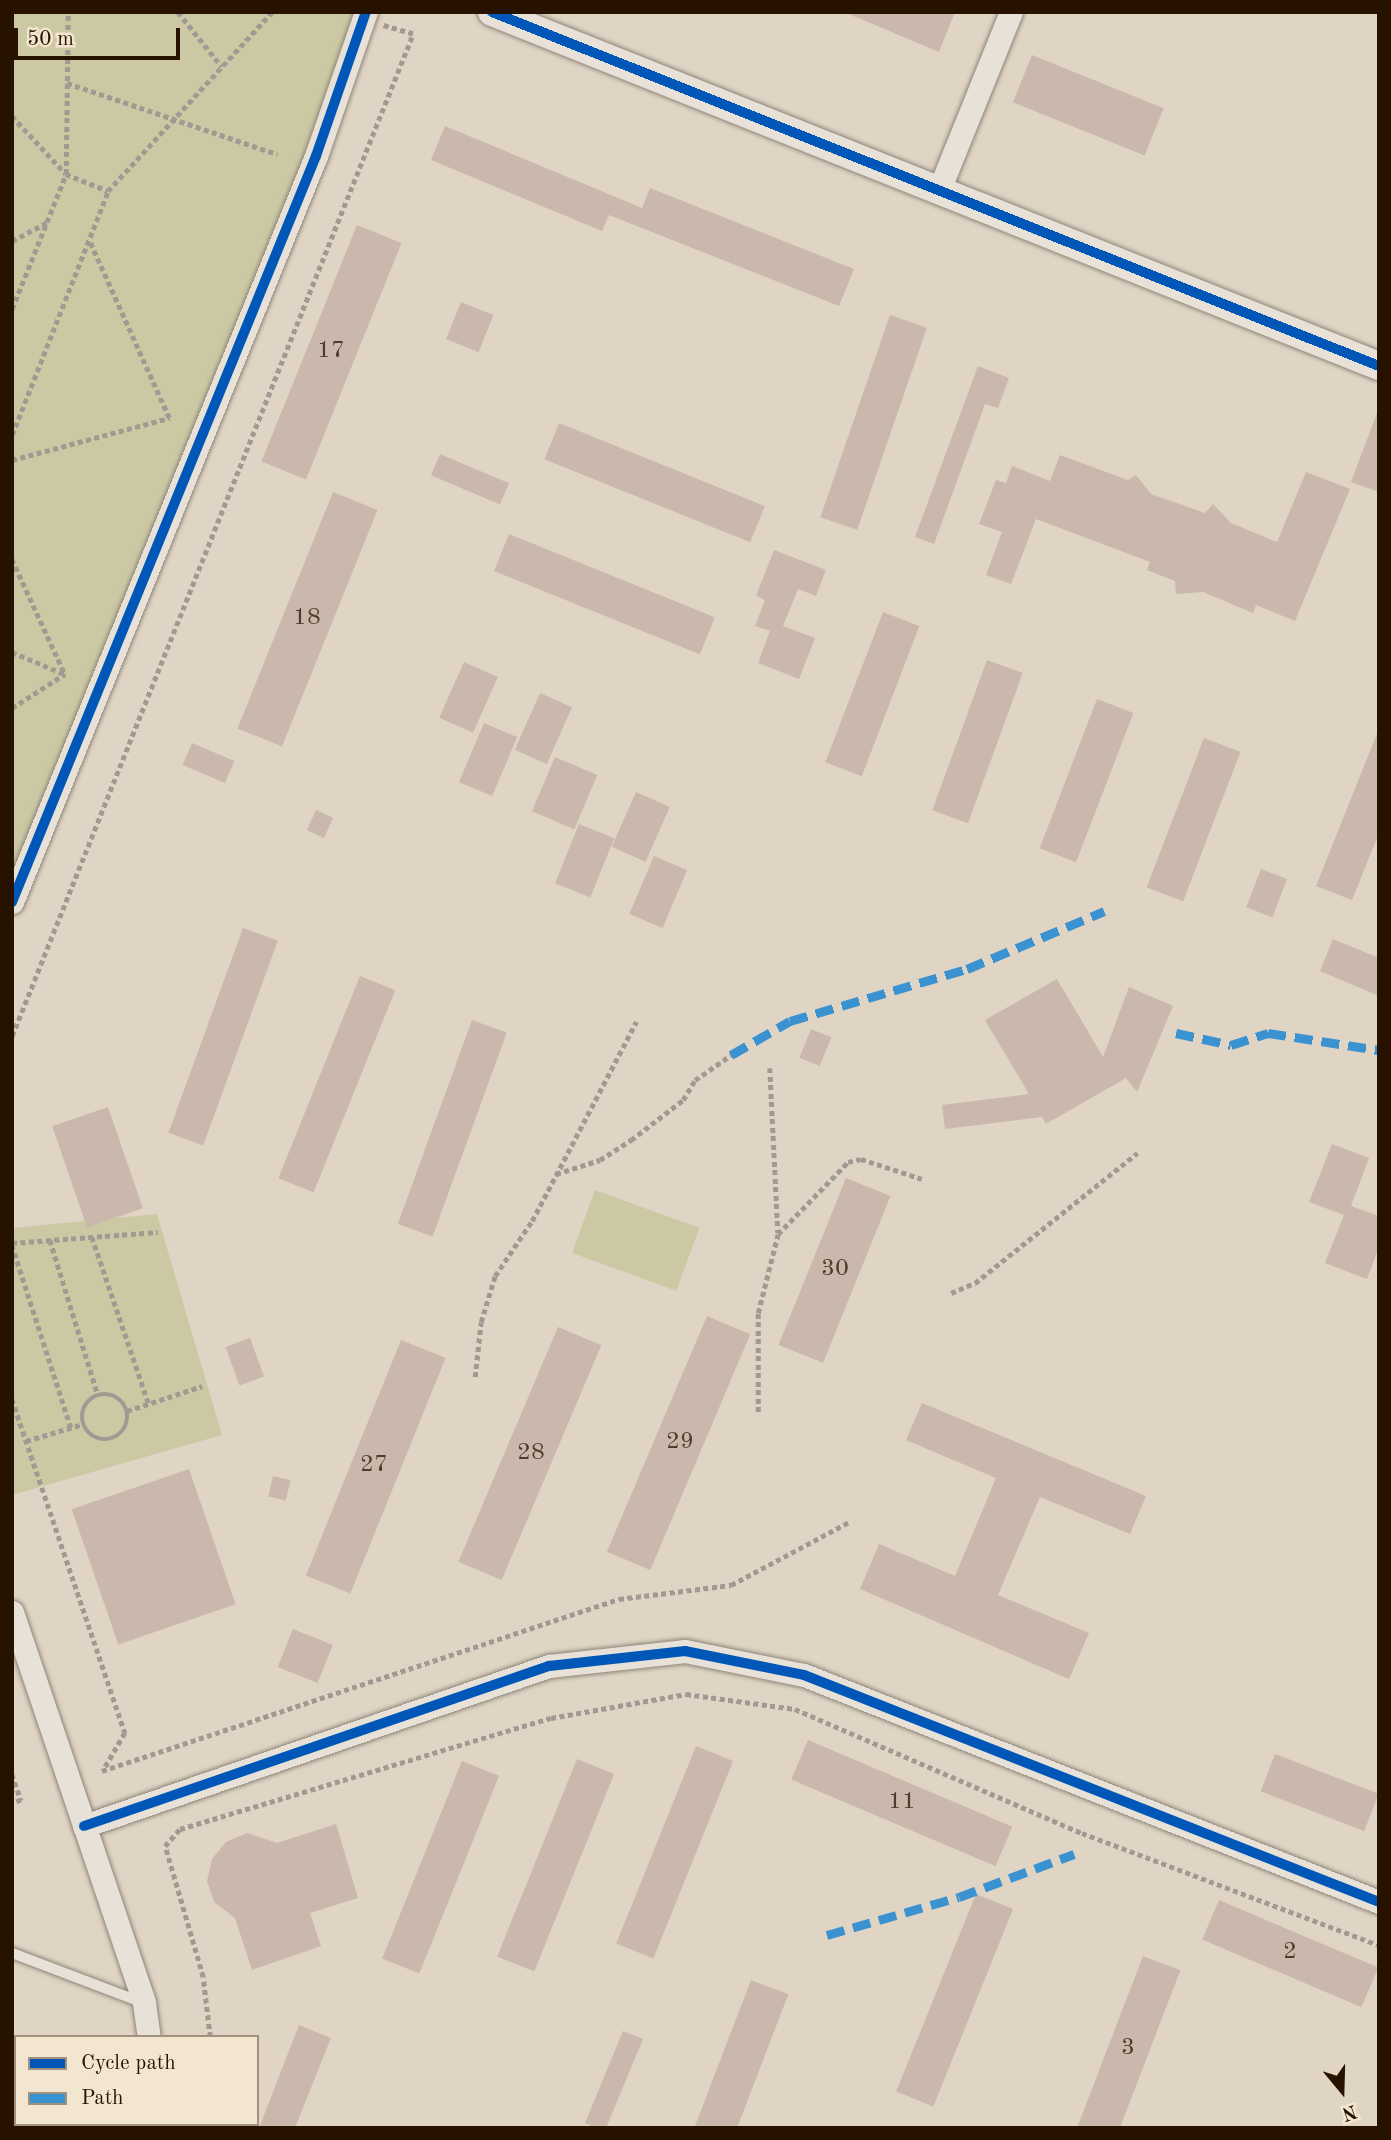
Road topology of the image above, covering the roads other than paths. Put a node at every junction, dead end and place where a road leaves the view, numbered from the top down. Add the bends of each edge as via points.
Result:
1 (492, 12) edge
2 (1011, 12) edge
3 (374, 18) edge
4 (939, 190) junction
5 (1379, 366) edge
6 (12, 902) edge
7 (12, 1612) edge
8 (84, 1826) junction
9 (1379, 1902) edge
10 (12, 1953) edge
11 (144, 2003) junction
12 (149, 2035) edge

1 - 4 street
2 - 4 street
3 - 6 street
4 - 5 street
7 - 8 street
8 - 9 street via 549,1666 685,1651 804,1675
8 - 11 street
10 - 11 lane
11 - 12 street

